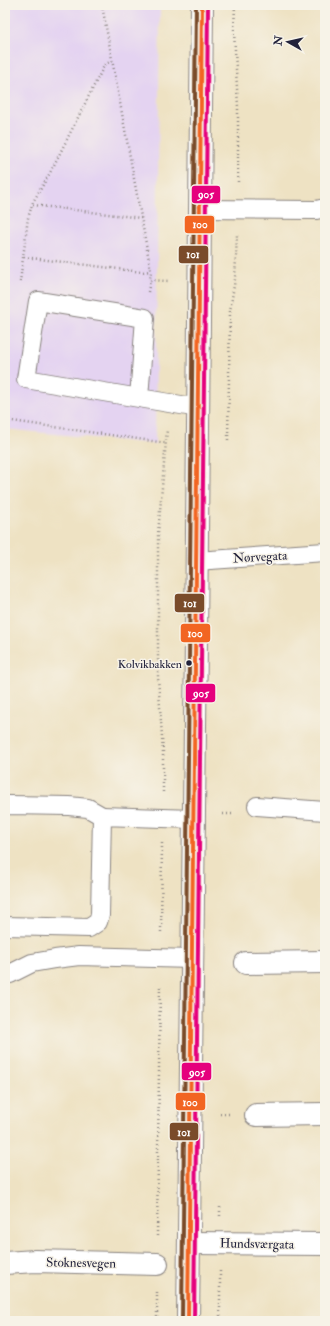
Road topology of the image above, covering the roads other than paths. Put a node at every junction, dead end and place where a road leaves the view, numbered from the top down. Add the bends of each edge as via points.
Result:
1 (202, 5) edge
2 (325, 208) edge
3 (200, 209) junction
4 (139, 398) junction
5 (199, 408) junction
6 (325, 552) edge
7 (196, 561) junction
8 (5, 806) edge
9 (257, 806) dead end
10 (325, 810) edge
11 (102, 816) junction
12 (193, 819) junction
13 (5, 926) edge
14 (192, 959) junction
15 (325, 962) edge
16 (246, 963) dead end
17 (10, 974) dead end
18 (256, 1114) dead end
19 (325, 1114) edge
20 (189, 1243) junction
21 (325, 1244) edge
22 (5, 1263) edge
23 (157, 1264) road end
24 (188, 1321) edge

1 - 3 main road
2 - 3 lane
3 - 5 main road
4 - 4 lane via 26,379 38,301 145,318
4 - 5 lane
5 - 7 main road
6 - 7 lane, Nørvegata
7 - 12 main road
8 - 11 lane via 69,806 88,808
9 - 10 lane
11 - 12 lane
11 - 13 lane via 98,922 89,928
12 - 14 main road
14 - 17 lane via 79,956 32,963
14 - 20 main road
15 - 16 main road
18 - 19 main road
20 - 21 main road, Hundsværgata
20 - 24 main road
22 - 23 main road, Stoknesvegen via 35,1261

